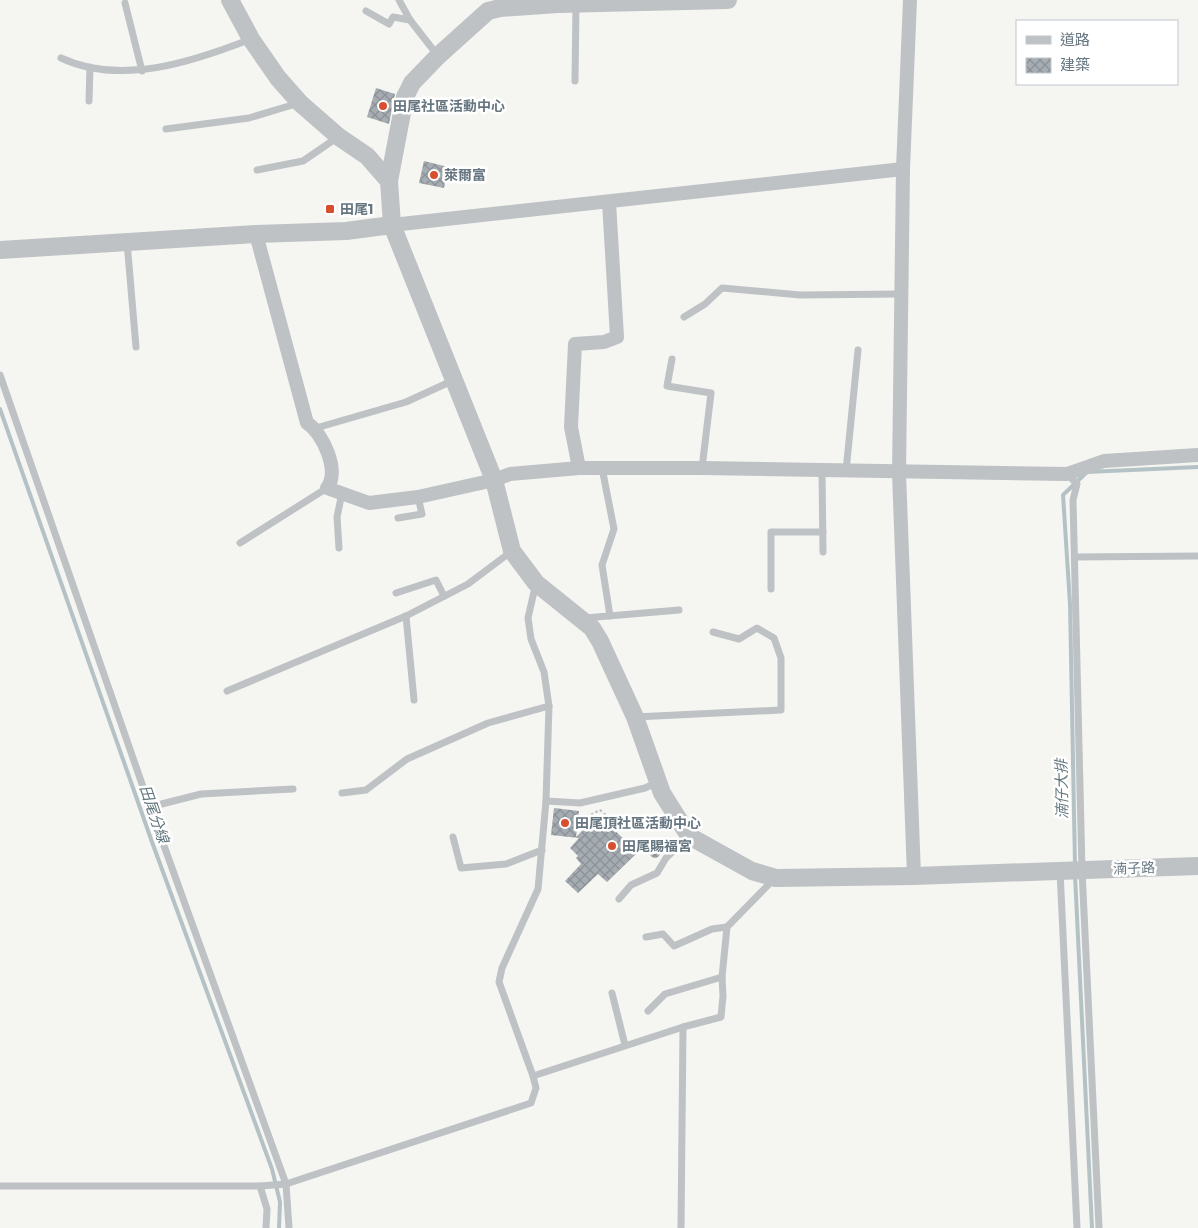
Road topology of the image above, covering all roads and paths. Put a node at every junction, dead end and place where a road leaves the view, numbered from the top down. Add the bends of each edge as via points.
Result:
1 (230, 0) edge
2 (399, 0) edge
3 (728, 0) edge
4 (910, 0) edge
5 (558, 2) edge
6 (124, 3) dead end
7 (576, 5) junction
8 (366, 11) dead end
9 (410, 20) junction
10 (251, 39) junction
11 (438, 56) junction
12 (60, 58) dead end
13 (90, 67) junction
14 (142, 71) junction
15 (576, 81) dead end
16 (89, 101) dead end
17 (300, 103) junction
18 (166, 129) dead end
19 (339, 137) junction
20 (903, 169) junction
21 (257, 170) dead end
22 (389, 181) junction
23 (609, 202) junction
24 (392, 226) junction
25 (256, 234) junction
26 (126, 242) junction
27 (0, 250) edge
28 (901, 294) junction
29 (684, 317) dead end
30 (136, 347) dead end
31 (858, 350) dead end
32 (672, 359) dead end
33 (0, 375) edge
34 (454, 380) junction
35 (316, 428) junction
36 (1198, 456) edge
37 (579, 468) junction
38 (602, 468) junction
39 (702, 468) junction
40 (822, 471) junction
41 (846, 472) junction
42 (899, 473) junction
43 (1072, 479) junction
44 (494, 480) junction
45 (327, 488) junction
46 (342, 493) junction
47 (418, 497) junction
48 (398, 518) dead end
49 (823, 532) junction
50 (240, 543) dead end
51 (339, 548) dead end
52 (512, 551) junction
53 (823, 552) dead end
54 (1198, 556) edge
55 (1075, 557) junction
56 (536, 583) junction
57 (771, 589) dead end
58 (396, 593) dead end
59 (444, 596) junction
60 (679, 610) dead end
61 (406, 616) junction
62 (610, 616) junction
63 (581, 618) junction
64 (713, 632) dead end
65 (227, 691) dead end
66 (414, 700) dead end
67 (549, 706) junction
68 (635, 718) junction
69 (293, 789) dead end
70 (659, 792) junction
71 (342, 794) dead end
72 (546, 801) junction
73 (150, 807) junction
74 (608, 817) dead end
75 (582, 819) dead end
76 (689, 836) junction
77 (453, 837) dead end
78 (542, 850) junction
79 (1198, 866) edge
80 (1073, 870) junction
81 (914, 876) junction
82 (776, 878) junction
83 (619, 899) dead end
84 (727, 928) junction
85 (646, 937) dead end
86 (722, 977) junction
87 (612, 993) dead end
88 (648, 1011) dead end
89 (683, 1026) junction
90 (625, 1045) junction
91 (533, 1076) junction
92 (286, 1184) junction
93 (0, 1186) edge
94 (260, 1186) junction
95 (266, 1228) edge
96 (289, 1228) edge
97 (681, 1228) edge
98 (1077, 1228) edge
99 (1099, 1228) edge

1 - 10 street
2 - 9 lane
3 - 7 street
4 - 20 street
5 - 7 street
5 - 11 street via 488,12
6 - 14 lane
7 - 15 lane
8 - 9 lane via 389,24 393,17
9 - 11 lane
10 - 14 lane via 209,55
10 - 17 street
11 - 22 street via 412,83 405,97
12 - 13 lane
13 - 14 lane
13 - 16 lane
17 - 18 lane via 249,118
17 - 19 street
19 - 21 lane via 303,161
19 - 22 street via 367,156
20 - 23 street
20 - 28 street
22 - 24 street
23 - 24 street
23 - 37 street via 617,337 604,342 575,344 571,427
24 - 25 street
24 - 34 street
25 - 26 street
25 - 35 street via 307,422
26 - 27 street
26 - 30 lane
28 - 29 lane via 800,295 722,288
28 - 42 street
31 - 41 lane
32 - 39 lane via 667,386 711,393
33 - 73 lane
34 - 35 lane via 406,402
34 - 44 street
35 - 45 street via 332,466 333,480
36 - 43 street via 1104,461
37 - 38 street
37 - 44 street via 510,474
38 - 39 street
38 - 62 lane via 614,529 602,565
39 - 40 street
40 - 41 street
40 - 49 lane
41 - 42 street
42 - 43 street
42 - 81 street
43 - 55 lane
44 - 47 street
44 - 52 street
45 - 46 street
45 - 50 lane
46 - 47 street via 369,503
46 - 51 lane via 337,517
47 - 48 lane via 422,514
49 - 53 lane
49 - 57 lane via 771,532
52 - 56 street
52 - 59 lane via 468,584
54 - 55 lane
55 - 80 lane
56 - 63 street
56 - 67 lane via 528,618 544,672
58 - 59 lane via 436,580
59 - 61 lane
60 - 62 lane
61 - 65 lane
61 - 66 lane
62 - 63 lane
63 - 68 street via 600,641
64 - 68 lane via 739,639 757,628 774,638 781,658 781,710
67 - 71 lane via 488,723 407,759 366,790
67 - 72 lane
68 - 70 street
69 - 73 lane via 201,794
70 - 72 lane via 645,788 580,803
70 - 76 street
72 - 78 lane
73 - 92 lane
74 - 75 path via 600,810
76 - 82 street, 湳子路 via 752,871
76 - 83 lane via 666,858 657,873 631,885
77 - 78 lane via 461,868 506,864
78 - 91 lane via 538,889 502,968 499,982
79 - 80 street, 湳子路
80 - 81 street, 湳子路
80 - 98 lane
80 - 99 lane
81 - 82 street, 湳子路
82 - 84 lane
84 - 85 lane via 712,929 674,946 663,934
84 - 86 lane
86 - 88 lane via 665,994
86 - 89 lane via 721,1017
87 - 90 lane
89 - 90 lane
89 - 97 lane
90 - 91 lane
91 - 92 lane via 536,1088 531,1103
92 - 94 lane
92 - 96 lane
93 - 94 lane
94 - 95 lane via 267,1209

